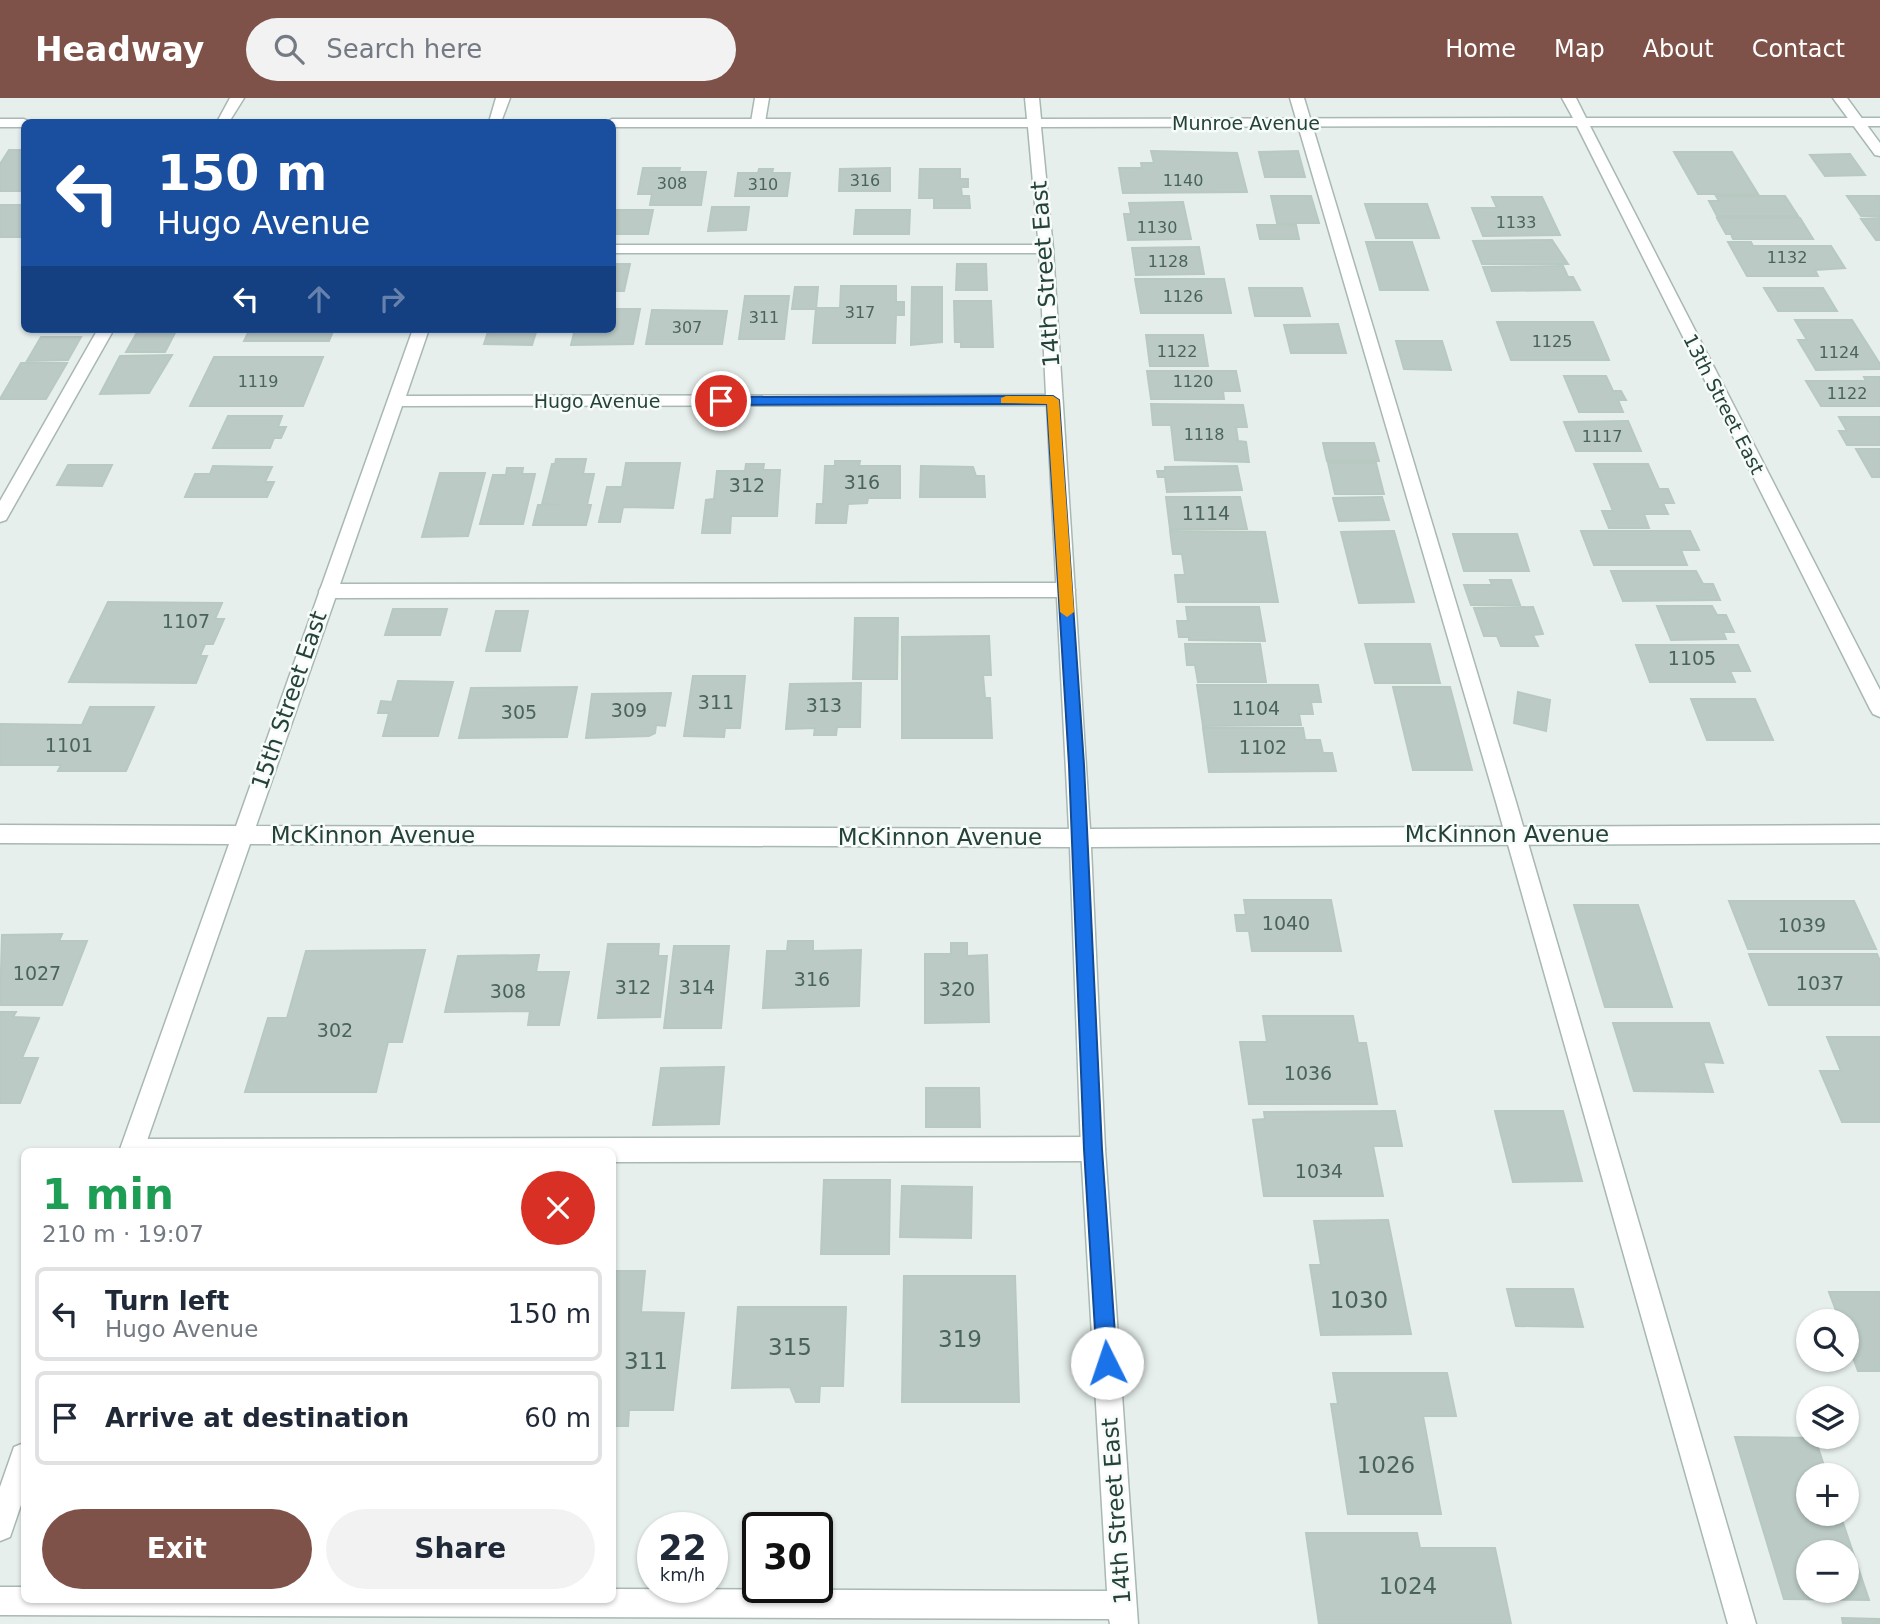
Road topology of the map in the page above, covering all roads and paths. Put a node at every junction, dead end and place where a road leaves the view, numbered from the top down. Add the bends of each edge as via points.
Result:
1 (237, 98) edge
2 (503, 98) edge
3 (762, 98) edge
4 (1032, 98) edge
5 (1297, 98) edge
6 (1569, 98) edge
7 (1840, 98) edge
8 (225, 119) edge
9 (496, 119) edge
10 (616, 122) edge
11 (758, 122) junction
12 (1034, 122) junction
13 (1581, 122) junction
14 (1858, 122) junction
15 (1880, 122) edge
16 (0, 123) edge
17 (21, 123) edge
18 (1304, 123) junction
19 (1880, 152) edge
20 (1046, 249) junction
21 (616, 250) edge
22 (104, 333) edge
23 (420, 333) edge
24 (1053, 400) junction
25 (394, 401) junction
26 (0, 516) edge
27 (1066, 590) junction
28 (328, 591) junction
29 (1880, 709) edge
30 (0, 834) edge
31 (1514, 834) junction
32 (1880, 834) edge
33 (244, 835) junction
34 (1081, 838) junction
35 (133, 1148) edge
36 (1093, 1149) junction
37 (616, 1150) edge
38 (21, 1466) edge
39 (0, 1527) edge
40 (0, 1601) edge
41 (21, 1601) edge
42 (173, 1603) edge
43 (1123, 1614) edge
44 (1742, 1624) edge

1 - 8 street
2 - 9 street
3 - 11 street
4 - 12 street, 14th Street East
5 - 18 street
6 - 13 street, 13th Street East
7 - 14 street
10 - 11 street, Munroe Avenue
11 - 12 street, Munroe Avenue
12 - 18 street, Munroe Avenue
12 - 20 street, 14th Street East
13 - 14 street, Munroe Avenue
13 - 18 street, Munroe Avenue
13 - 29 street, 13th Street East
14 - 15 street, Munroe Avenue
14 - 19 street
16 - 17 street
18 - 31 street
20 - 21 street
20 - 24 street, 14th Street East
22 - 26 street
23 - 25 street, 15th Street East
24 - 25 street, Hugo Avenue
24 - 27 street, 14th Street East
25 - 28 street, 15th Street East
27 - 28 street
27 - 34 street, 14th Street East
28 - 33 street, 15th Street East
30 - 33 street, McKinnon Avenue
31 - 32 street, McKinnon Avenue
31 - 34 street, McKinnon Avenue
31 - 44 street
33 - 34 street, McKinnon Avenue
33 - 35 street, 15th Street East
34 - 36 street, 14th Street East
36 - 37 street
36 - 43 street, 14th Street East
38 - 39 street
40 - 41 street
42 - 43 street

